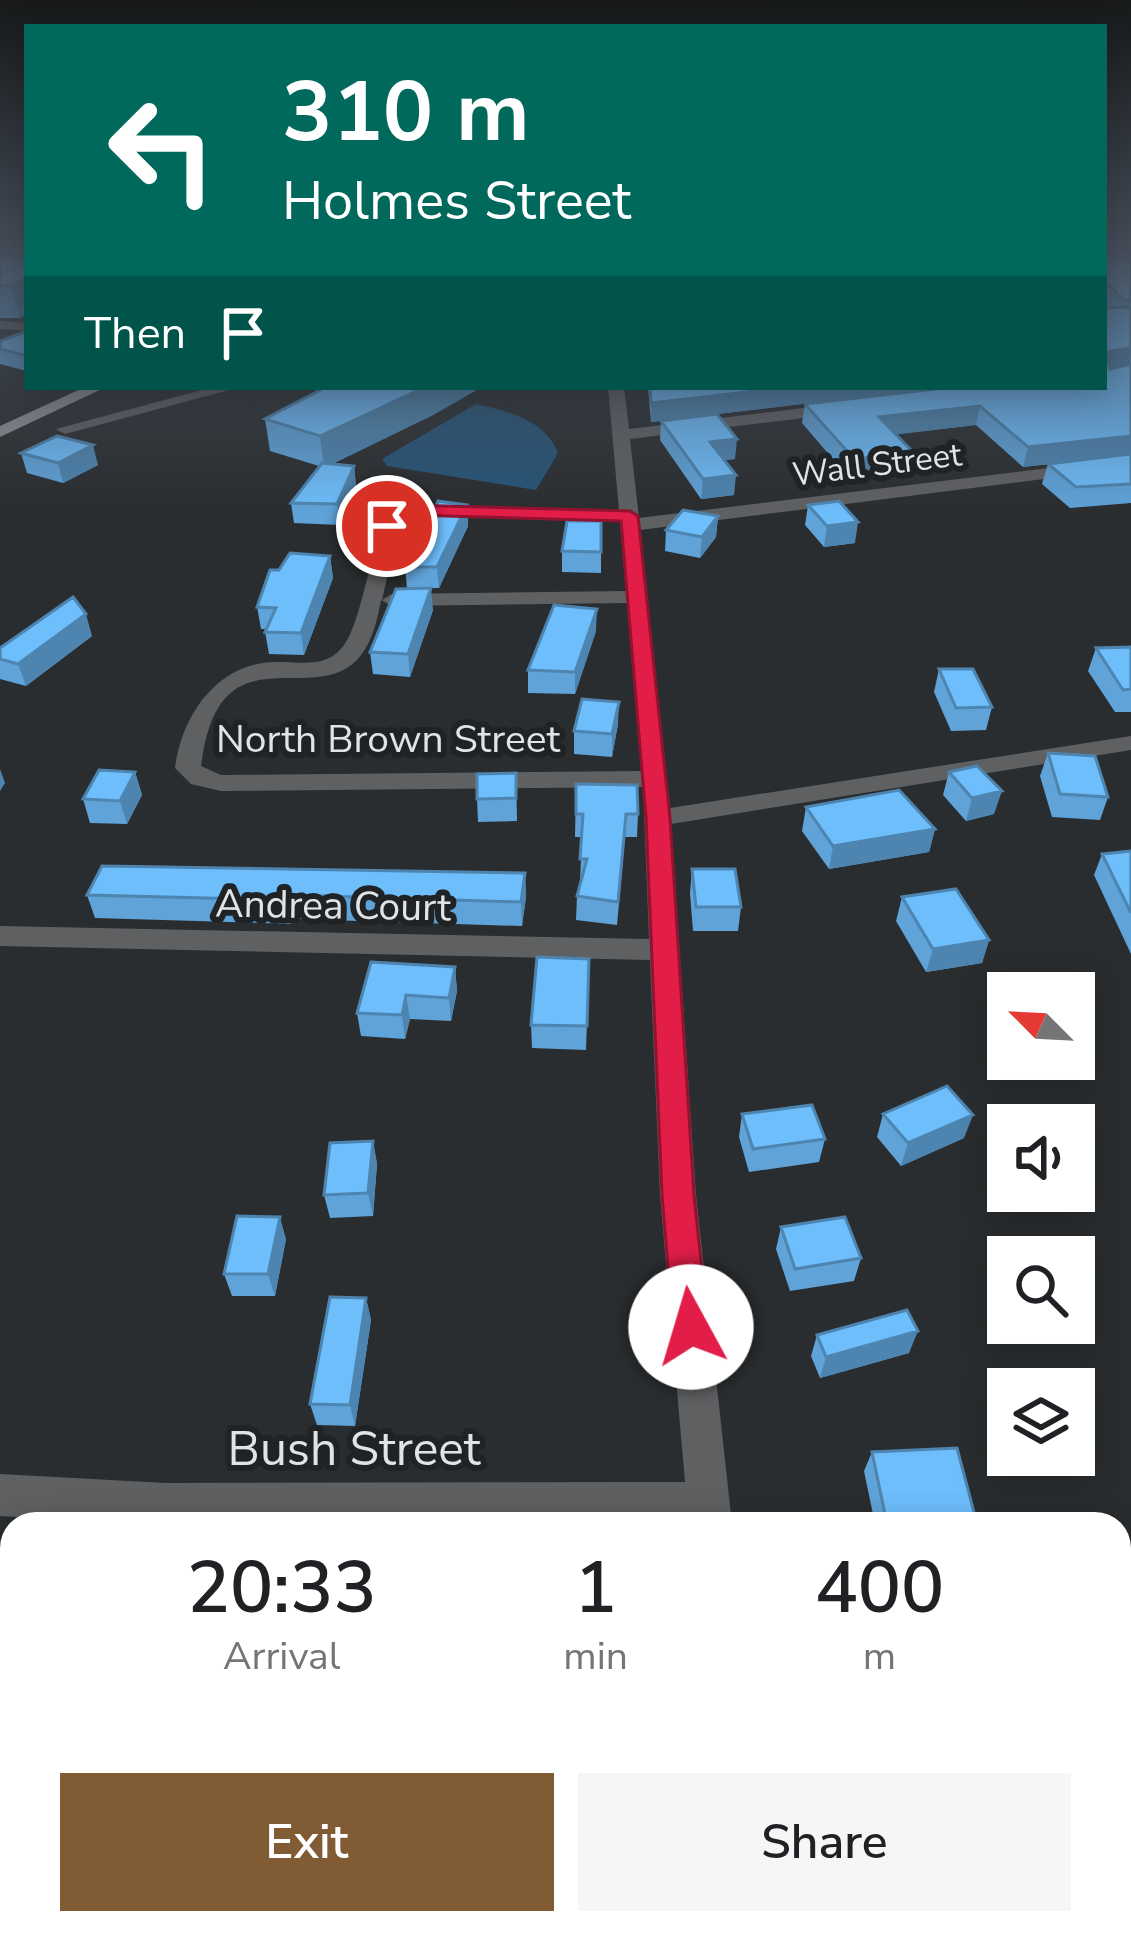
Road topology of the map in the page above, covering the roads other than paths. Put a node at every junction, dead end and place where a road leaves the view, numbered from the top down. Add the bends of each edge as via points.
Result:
1 (91, 390) edge
2 (220, 390) edge
3 (616, 390) edge
4 (858, 407) edge
5 (65, 429) dead end
6 (0, 432) edge
7 (620, 435) junction
8 (1131, 464) edge
9 (630, 520) junction
10 (638, 597) junction
11 (368, 600) junction
12 (335, 666) joint
13 (1131, 742) edge
14 (655, 779) junction
15 (658, 818) junction
16 (0, 935) edge
17 (664, 950) junction
18 (0, 1495) edge
19 (649, 1512) edge
20 (709, 1512) edge

1 - 6 main road
2 - 5 street
3 - 7 street
4 - 7 street
7 - 9 street
8 - 9 street, Wall Street
9 - 10 street
9 - 11 street, Wall Street via 405,510 387,526
10 - 11 street
10 - 14 street
11 - 12 street, Wall Street via 353,652
12 - 14 street, North Brown Street via 262,668 225,683 189,751 188,769 221,783
13 - 15 street
14 - 15 street
15 - 17 street
16 - 17 street, Andrea Court
17 - 20 street
18 - 19 street, Bush Street

